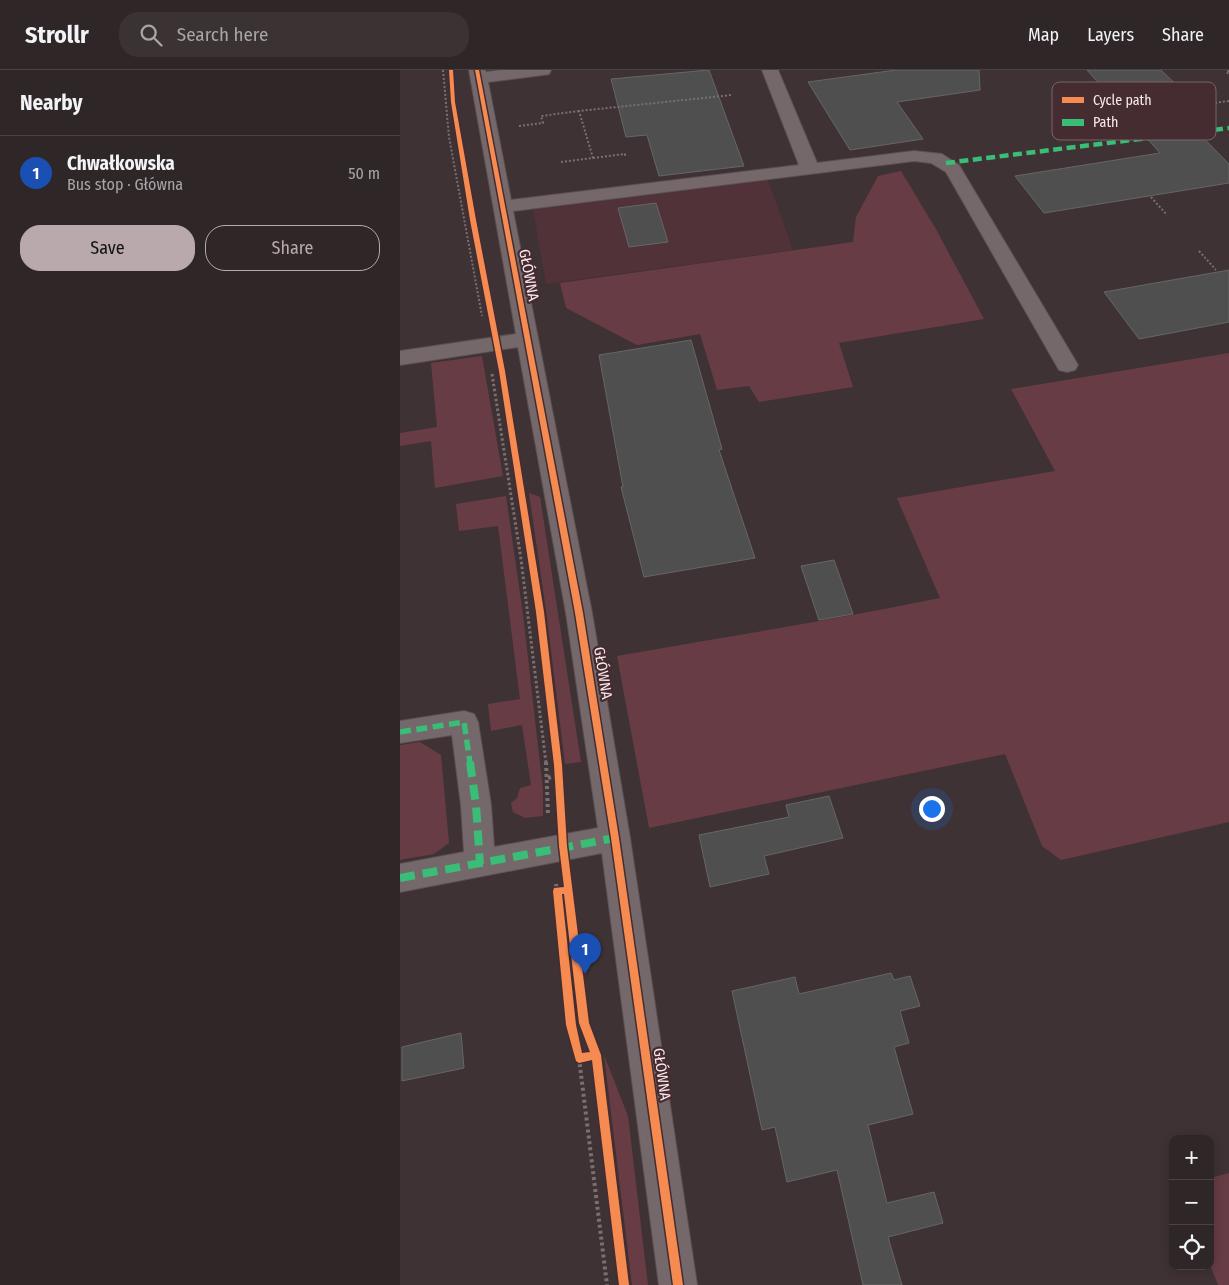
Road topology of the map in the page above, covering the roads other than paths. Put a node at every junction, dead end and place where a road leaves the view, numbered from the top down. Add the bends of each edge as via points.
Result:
1 (770, 70) edge
2 (533, 71) edge
3 (477, 74) edge
4 (810, 169) junction
5 (502, 207) junction
6 (527, 339) junction
7 (400, 358) edge
8 (1067, 365) dead end
9 (400, 732) edge
10 (615, 838) junction
11 (480, 864) junction
12 (400, 878) edge
13 (678, 1285) edge

1 - 4 street
2 - 3 street
3 - 5 street, GŁÓWNA
4 - 5 street
4 - 8 street via 922,156 936,158 951,167
5 - 6 street, GŁÓWNA
6 - 7 street
6 - 10 street, GŁÓWNA via 579,613
9 - 11 street via 464,722 476,805
10 - 11 street
10 - 13 street, GŁÓWNA
11 - 12 street

